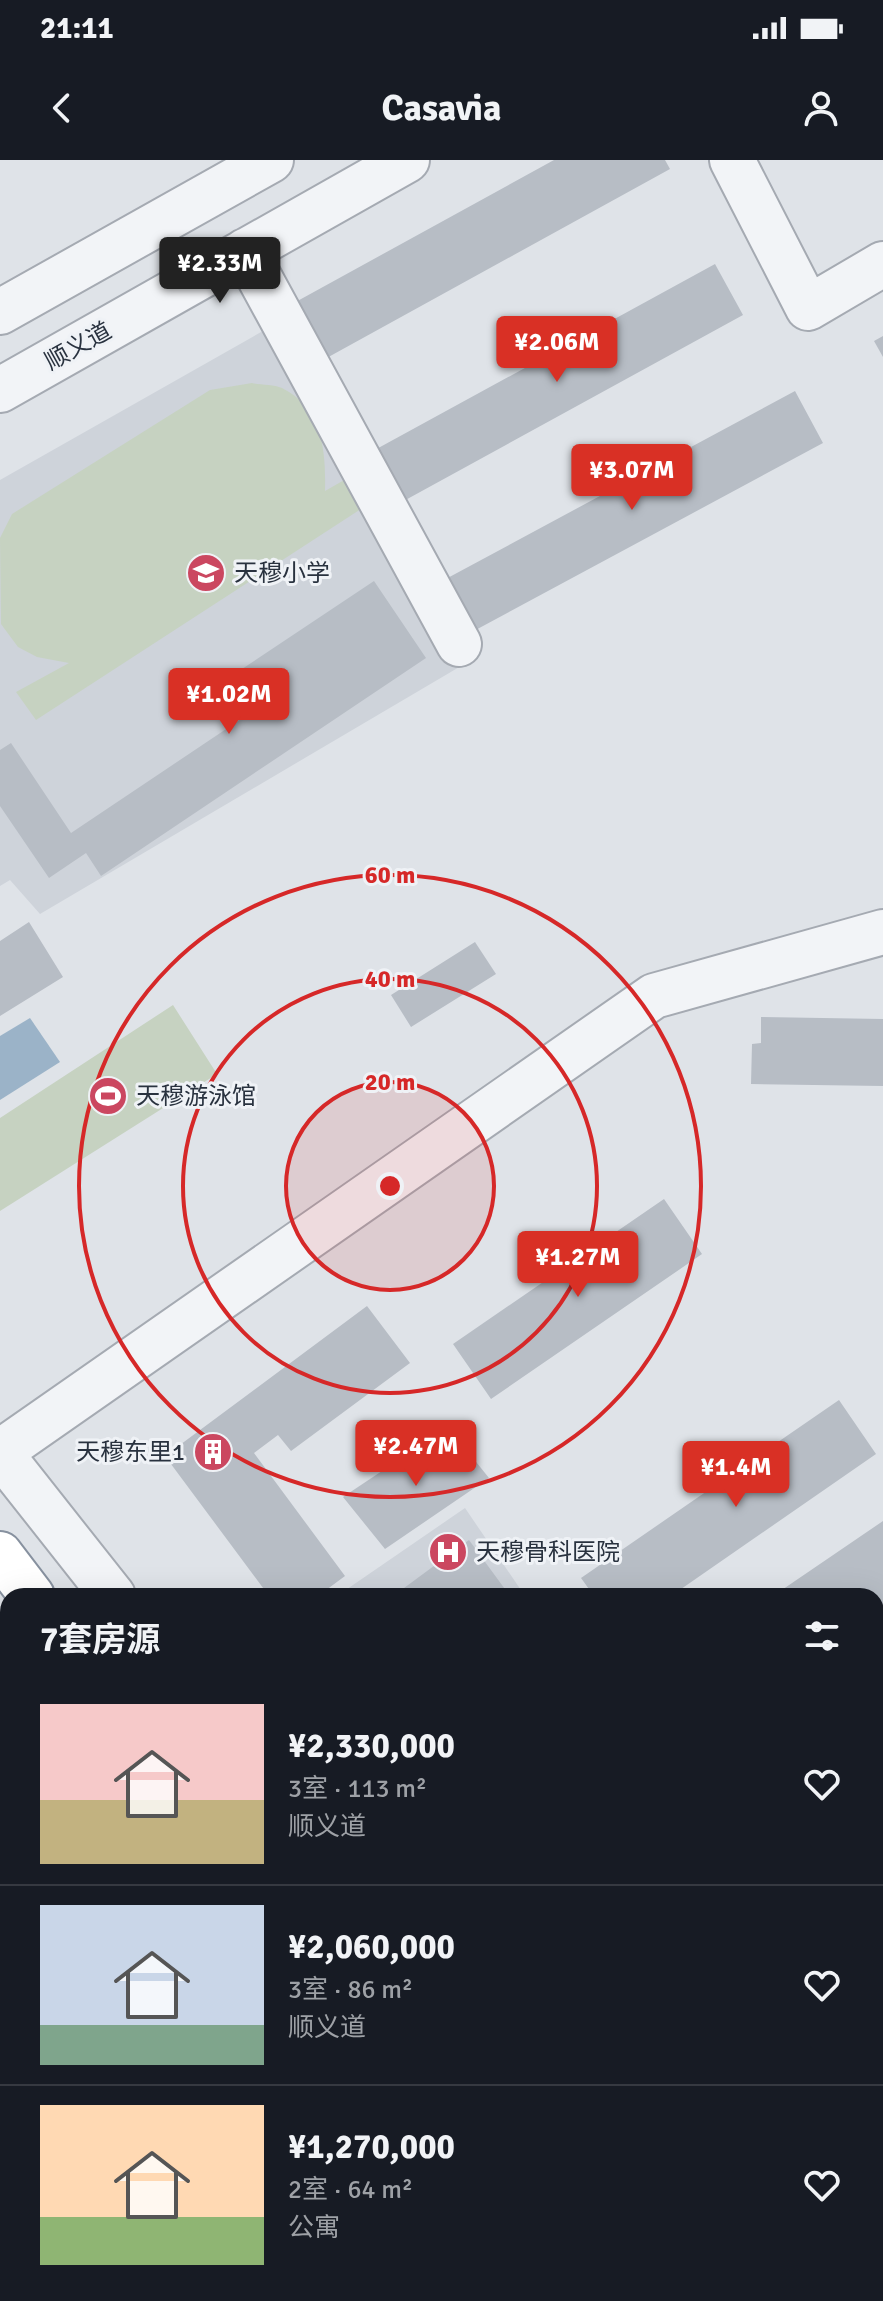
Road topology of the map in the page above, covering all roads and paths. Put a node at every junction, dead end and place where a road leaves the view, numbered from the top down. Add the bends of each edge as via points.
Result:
1 (271, 160) edge
2 (407, 160) edge
3 (732, 160) edge
4 (194, 205) junction
5 (236, 256) junction
6 (883, 264) edge
7 (0, 312) edge
8 (0, 390) edge
9 (459, 644) dead end
10 (883, 932) edge
11 (0, 1452) edge
12 (0, 1554) edge
13 (26, 1588) edge
14 (107, 1588) edge

1 - 4 street
2 - 5 street, 顺义道
3 - 6 street via 808,308
4 - 5 street
4 - 7 street
5 - 8 street, 顺义道
5 - 9 street
10 - 11 street via 654,996
11 - 14 street
12 - 13 highway

